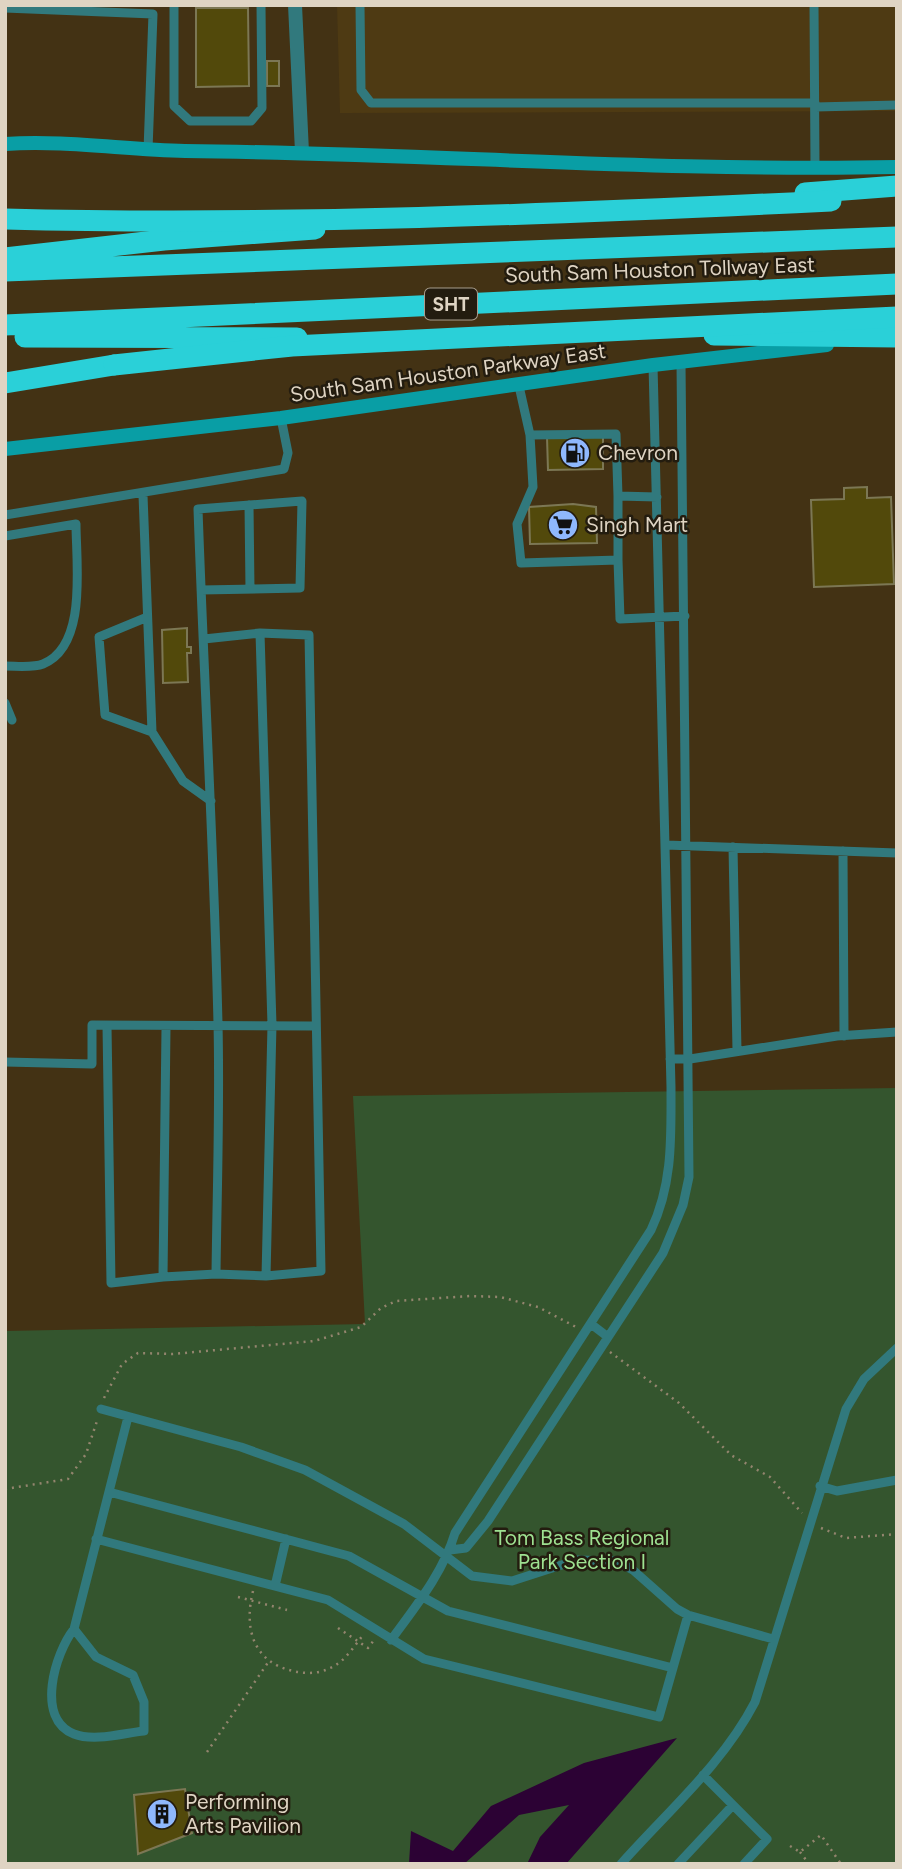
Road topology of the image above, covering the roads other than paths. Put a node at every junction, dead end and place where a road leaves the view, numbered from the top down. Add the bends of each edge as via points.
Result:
1 (174, 5) edge
2 (261, 5) edge
3 (295, 5) edge
4 (360, 5) edge
5 (814, 5) edge
6 (5, 8) edge
7 (155, 10) edge
8 (815, 105) junction
9 (897, 105) edge
10 (5, 138) edge
11 (48, 141) junction
12 (5, 144) edge
13 (148, 150) junction
14 (302, 152) junction
15 (815, 167) junction
16 (897, 167) edge
17 (897, 186) edge
18 (897, 198) edge
19 (5, 219) edge
20 (897, 237) edge
21 (5, 258) edge
22 (5, 271) edge
23 (897, 284) edge
24 (897, 317) edge
25 (5, 325) edge
26 (5, 337) edge
27 (897, 338) edge
28 (681, 363) junction
29 (114, 365) junction
30 (653, 365) junction
31 (5, 374) edge
32 (5, 383) edge
33 (519, 386) junction
34 (281, 418) junction
35 (530, 435) junction
36 (5, 449) edge
37 (25, 449) junction
38 (5, 458) edge
39 (143, 495) junction
40 (618, 496) junction
41 (657, 497) junction
42 (248, 505) junction
43 (5, 515) edge
44 (5, 536) edge
45 (618, 560) junction
46 (250, 589) junction
47 (201, 590) junction
48 (658, 616) junction
49 (685, 616) junction
50 (145, 618) junction
51 (260, 633) junction
52 (204, 639) junction
53 (5, 666) edge
54 (5, 704) edge
55 (12, 720) dead end
56 (152, 732) junction
57 (211, 801) junction
58 (666, 845) junction
59 (688, 845) junction
60 (733, 847) junction
61 (843, 851) junction
62 (897, 853) edge
63 (272, 1025) junction
64 (107, 1026) junction
65 (218, 1026) junction
66 (315, 1026) junction
67 (166, 1028) junction
68 (897, 1032) edge
69 (844, 1036) junction
70 (737, 1051) junction
71 (670, 1059) junction
72 (690, 1059) junction
73 (5, 1062) edge
74 (216, 1274) junction
75 (266, 1276) junction
76 (163, 1277) junction
77 (588, 1328) junction
78 (608, 1336) junction
79 (897, 1348) edge
80 (101, 1409) road end
81 (128, 1417) junction
82 (897, 1480) edge
83 (820, 1486) junction
84 (109, 1492) junction
85 (96, 1539) junction
86 (286, 1539) junction
87 (448, 1553) junction
88 (275, 1586) junction
89 (422, 1598) junction
90 (688, 1615) junction
91 (74, 1629) junction
92 (773, 1639) junction
93 (391, 1640) junction
94 (673, 1668) junction
95 (703, 1775) junction
96 (733, 1805) junction
97 (624, 1863) edge
98 (678, 1864) edge
99 (744, 1864) edge

1 - 2 lane via 174,106 190,121 251,121 262,108
3 - 14 street
4 - 8 lane via 361,90 372,103
5 - 8 lane
6 - 7 lane
7 - 13 lane
8 - 9 lane
8 - 15 lane
10 - 11 main road
11 - 12 main road
11 - 13 main road
13 - 14 main road
14 - 15 main road
15 - 16 main road
17 - 21 highway via 164,240
18 - 19 highway, bridge via 550,215 205,222
20 - 22 highway, South Sam Houston Tollway East
23 - 25 highway, South Sam Houston Tollway East / SHT
24 - 29 highway, bridge via 292,346
26 - 27 highway via 658,334
27 - 28 main road, South Sam Houston Parkway East
28 - 30 main road, South Sam Houston Parkway East
28 - 49 lane
29 - 31 highway
29 - 32 highway
30 - 33 main road, South Sam Houston Parkway East
30 - 41 lane
33 - 34 main road, South Sam Houston Parkway East
33 - 35 lane
34 - 37 main road, South Sam Houston Parkway East
34 - 39 lane via 288,453 284,469
35 - 40 lane via 616,434
35 - 45 lane via 533,487 517,524 521,563
36 - 37 main road, South Sam Houston Parkway East
37 - 38 main road
39 - 43 lane
39 - 50 lane
40 - 41 lane
40 - 45 lane
41 - 48 lane
42 - 46 lane
42 - 46 lane via 302,501 300,588
42 - 47 lane via 198,509
44 - 53 lane via 76,524 76,618 69,636 58,655 41,665
45 - 48 lane via 620,619
46 - 47 lane
47 - 52 lane
48 - 49 lane
48 - 58 lane
49 - 59 lane
50 - 56 lane
50 - 56 lane via 99,637 104,715
51 - 52 lane
51 - 63 lane
51 - 66 lane via 309,635
52 - 57 lane
54 - 55 lane
56 - 57 lane via 183,781
57 - 65 lane
58 - 59 lane
58 - 71 lane
59 - 60 lane
59 - 72 lane
60 - 61 lane
60 - 70 lane
61 - 62 lane
61 - 69 lane
63 - 65 lane
63 - 66 lane
63 - 75 lane
64 - 67 lane
64 - 73 lane via 92,1026 92,1063
64 - 76 lane via 111,1283
65 - 67 lane
65 - 74 lane
66 - 75 lane via 321,1271
67 - 76 lane
68 - 69 lane
69 - 70 lane
70 - 72 lane
71 - 72 lane
71 - 77 lane via 670,1163 661,1209
72 - 78 lane via 689,1177 683,1205 663,1253
74 - 75 lane
74 - 76 lane
77 - 78 lane
77 - 87 lane via 454,1534
78 - 87 lane via 488,1521 466,1548
79 - 83 lane via 853,1395
80 - 81 lane
81 - 84 lane
81 - 87 lane via 241,1447 305,1470
82 - 83 lane via 837,1491
83 - 92 lane
84 - 85 lane
84 - 86 lane
85 - 88 lane
85 - 91 lane
86 - 88 lane
86 - 89 lane via 366,1563
87 - 89 lane
87 - 90 lane via 472,1576 512,1581 577,1560 616,1561 634,1570
88 - 93 lane via 328,1600
89 - 93 lane
89 - 94 lane via 448,1611
90 - 92 lane
90 - 94 lane
91 - 91 lane via 96,1657 133,1675 144,1702 144,1731 93,1737 74,1734 61,1725 50,1701 64,1642
92 - 95 lane via 755,1702 734,1738
93 - 94 lane via 424,1659 659,1717
95 - 96 lane
95 - 97 lane
96 - 98 lane
96 - 99 lane via 767,1839

